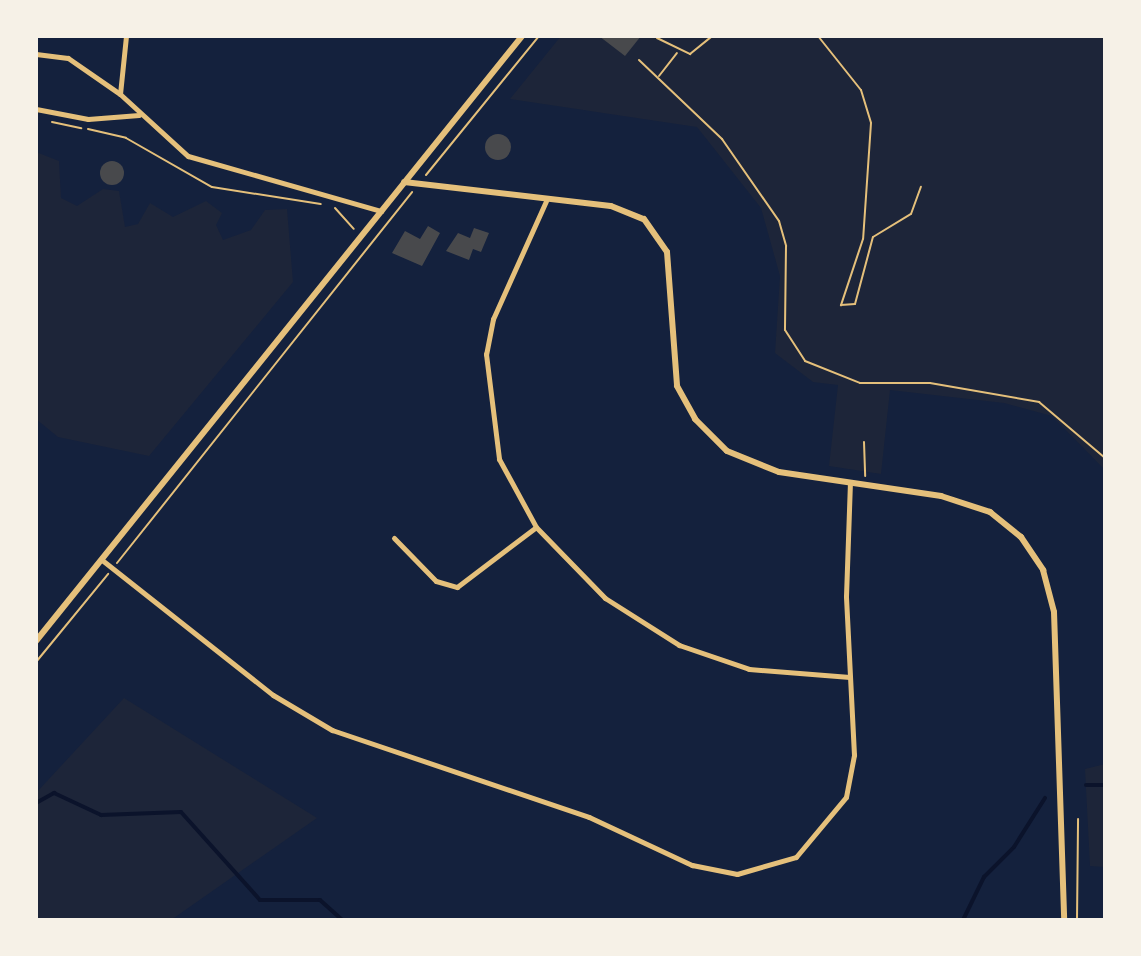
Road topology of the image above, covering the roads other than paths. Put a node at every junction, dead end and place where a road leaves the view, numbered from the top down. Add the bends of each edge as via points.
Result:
1 (126, 36) edge
2 (522, 36) edge
3 (36, 54) edge
4 (120, 94) junction
5 (36, 109) edge
6 (139, 115) junction
7 (404, 182) junction
8 (546, 201) junction
9 (381, 211) junction
10 (850, 482) junction
11 (536, 527) junction
12 (394, 538) dead end
13 (102, 560) junction
14 (36, 641) edge
15 (850, 677) junction
16 (1064, 920) edge

1 - 4 street
2 - 7 street
3 - 4 street via 68,58
4 - 6 street
5 - 6 street via 88,119
6 - 9 street via 188,156 234,174
7 - 8 street via 415,188
7 - 9 street
8 - 10 street via 611,206 644,219 658,234 669,265 671,367 708,435 747,464
8 - 11 street via 493,319 486,354 499,459
9 - 13 street
10 - 15 street
10 - 16 street via 990,512 1021,537 1043,570 1058,642
11 - 12 street via 457,587 436,581
11 - 15 street via 605,598 679,645 749,669
13 - 14 street
13 - 15 street via 273,695 332,730 517,790 714,871 756,871 796,857 837,816 854,755

